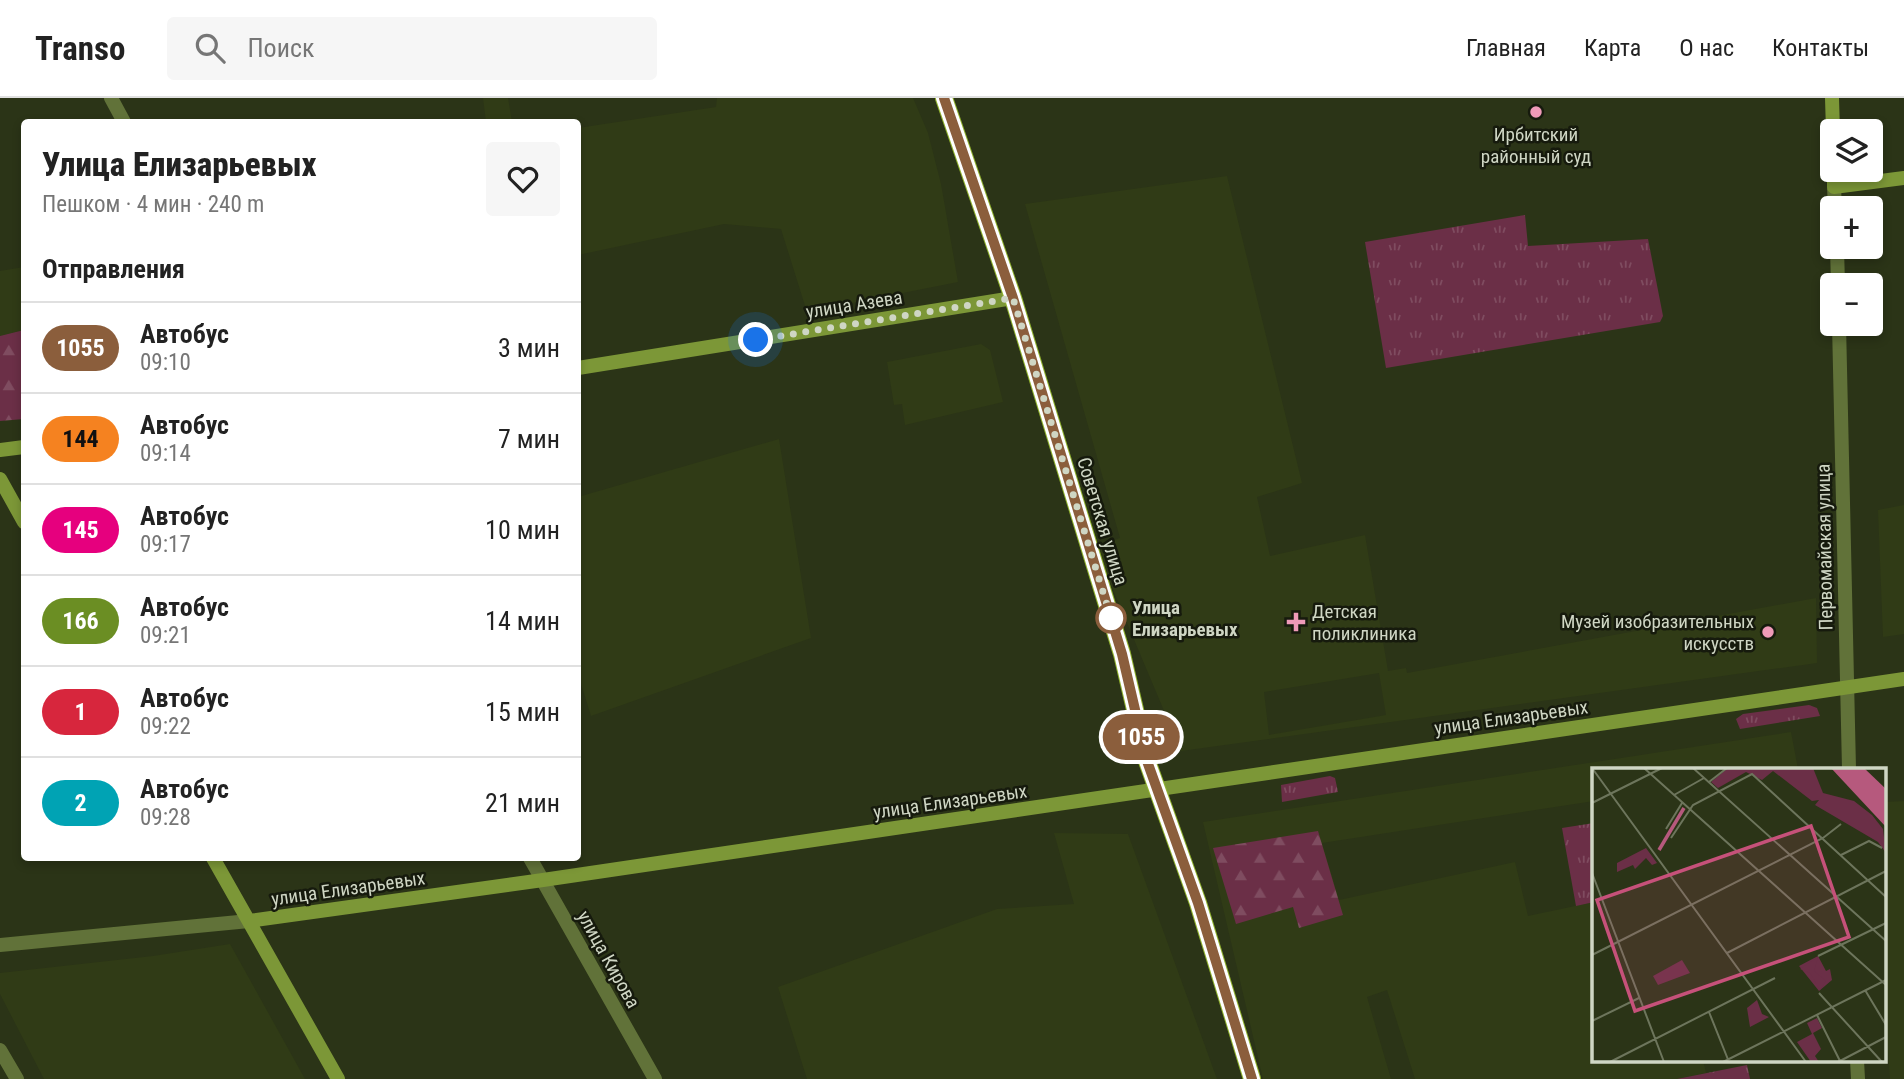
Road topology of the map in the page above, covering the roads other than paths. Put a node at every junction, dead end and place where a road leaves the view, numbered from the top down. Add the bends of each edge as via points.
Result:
1 (111, 98) edge
2 (944, 98) edge
3 (1832, 98) edge
4 (122, 119) edge
5 (1833, 119) edge
6 (1904, 178) edge
7 (1835, 182) edge
8 (1835, 187) junction
9 (1835, 196) edge
10 (1013, 298) junction
11 (1839, 336) edge
12 (581, 368) edge
13 (21, 447) edge
14 (0, 450) edge
15 (0, 478) edge
16 (21, 516) edge
17 (1904, 680) edge
18 (1847, 687) junction
19 (1849, 768) edge
20 (1158, 790) junction
21 (215, 861) edge
22 (532, 861) edge
23 (543, 880) junction
24 (249, 921) junction
25 (0, 945) edge
26 (0, 1050) edge
27 (17, 1079) edge
28 (338, 1079) edge
29 (655, 1079) edge
30 (1252, 1079) edge

1 - 4 street
2 - 10 main road, Советская улица
3 - 5 street
6 - 8 street
7 - 8 street
8 - 9 street
10 - 12 street, улица Азева
10 - 20 main road, Советская улица via 1122,654
11 - 18 street, Первомайская улица
13 - 14 street
15 - 16 street
17 - 18 street, улица Елизарьевых
18 - 19 street, Первомайская улица
18 - 20 street, улица Елизарьевых
20 - 23 street, улица Елизарьевых
20 - 30 main road, Советская улица
21 - 24 street
22 - 23 street, улица Кирова
23 - 24 street, улица Елизарьевых
23 - 29 street, улица Кирова
24 - 25 street, улица Елизарьевых
24 - 28 street
26 - 27 street

